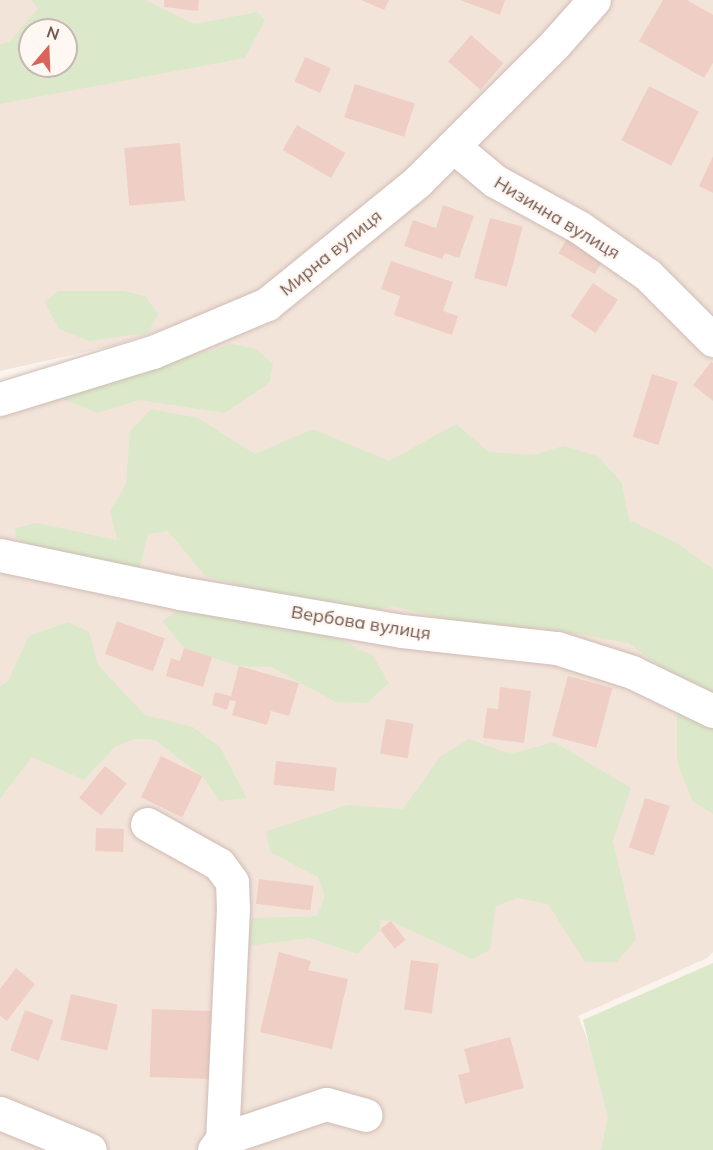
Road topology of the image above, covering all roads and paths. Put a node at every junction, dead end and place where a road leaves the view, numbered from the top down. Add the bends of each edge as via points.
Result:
1 (594, 0) edge
2 (453, 146) junction
3 (713, 340) edge
4 (0, 399) edge
5 (0, 555) edge
6 (713, 711) edge
7 (147, 824) dead end
8 (0, 1113) edge
9 (366, 1115) dead end
10 (218, 1145) edge
11 (90, 1150) edge

1 - 2 street, Мирна вулиця
2 - 3 street, Низинна вулиця via 495,181 579,227 648,275
2 - 4 street, Мирна вулиця via 417,182 267,304 153,352
5 - 6 street, Вербова вулиця via 180,593 402,631 557,648 632,672
7 - 10 street via 219,864 232,882
8 - 11 street
9 - 10 street via 326,1104

